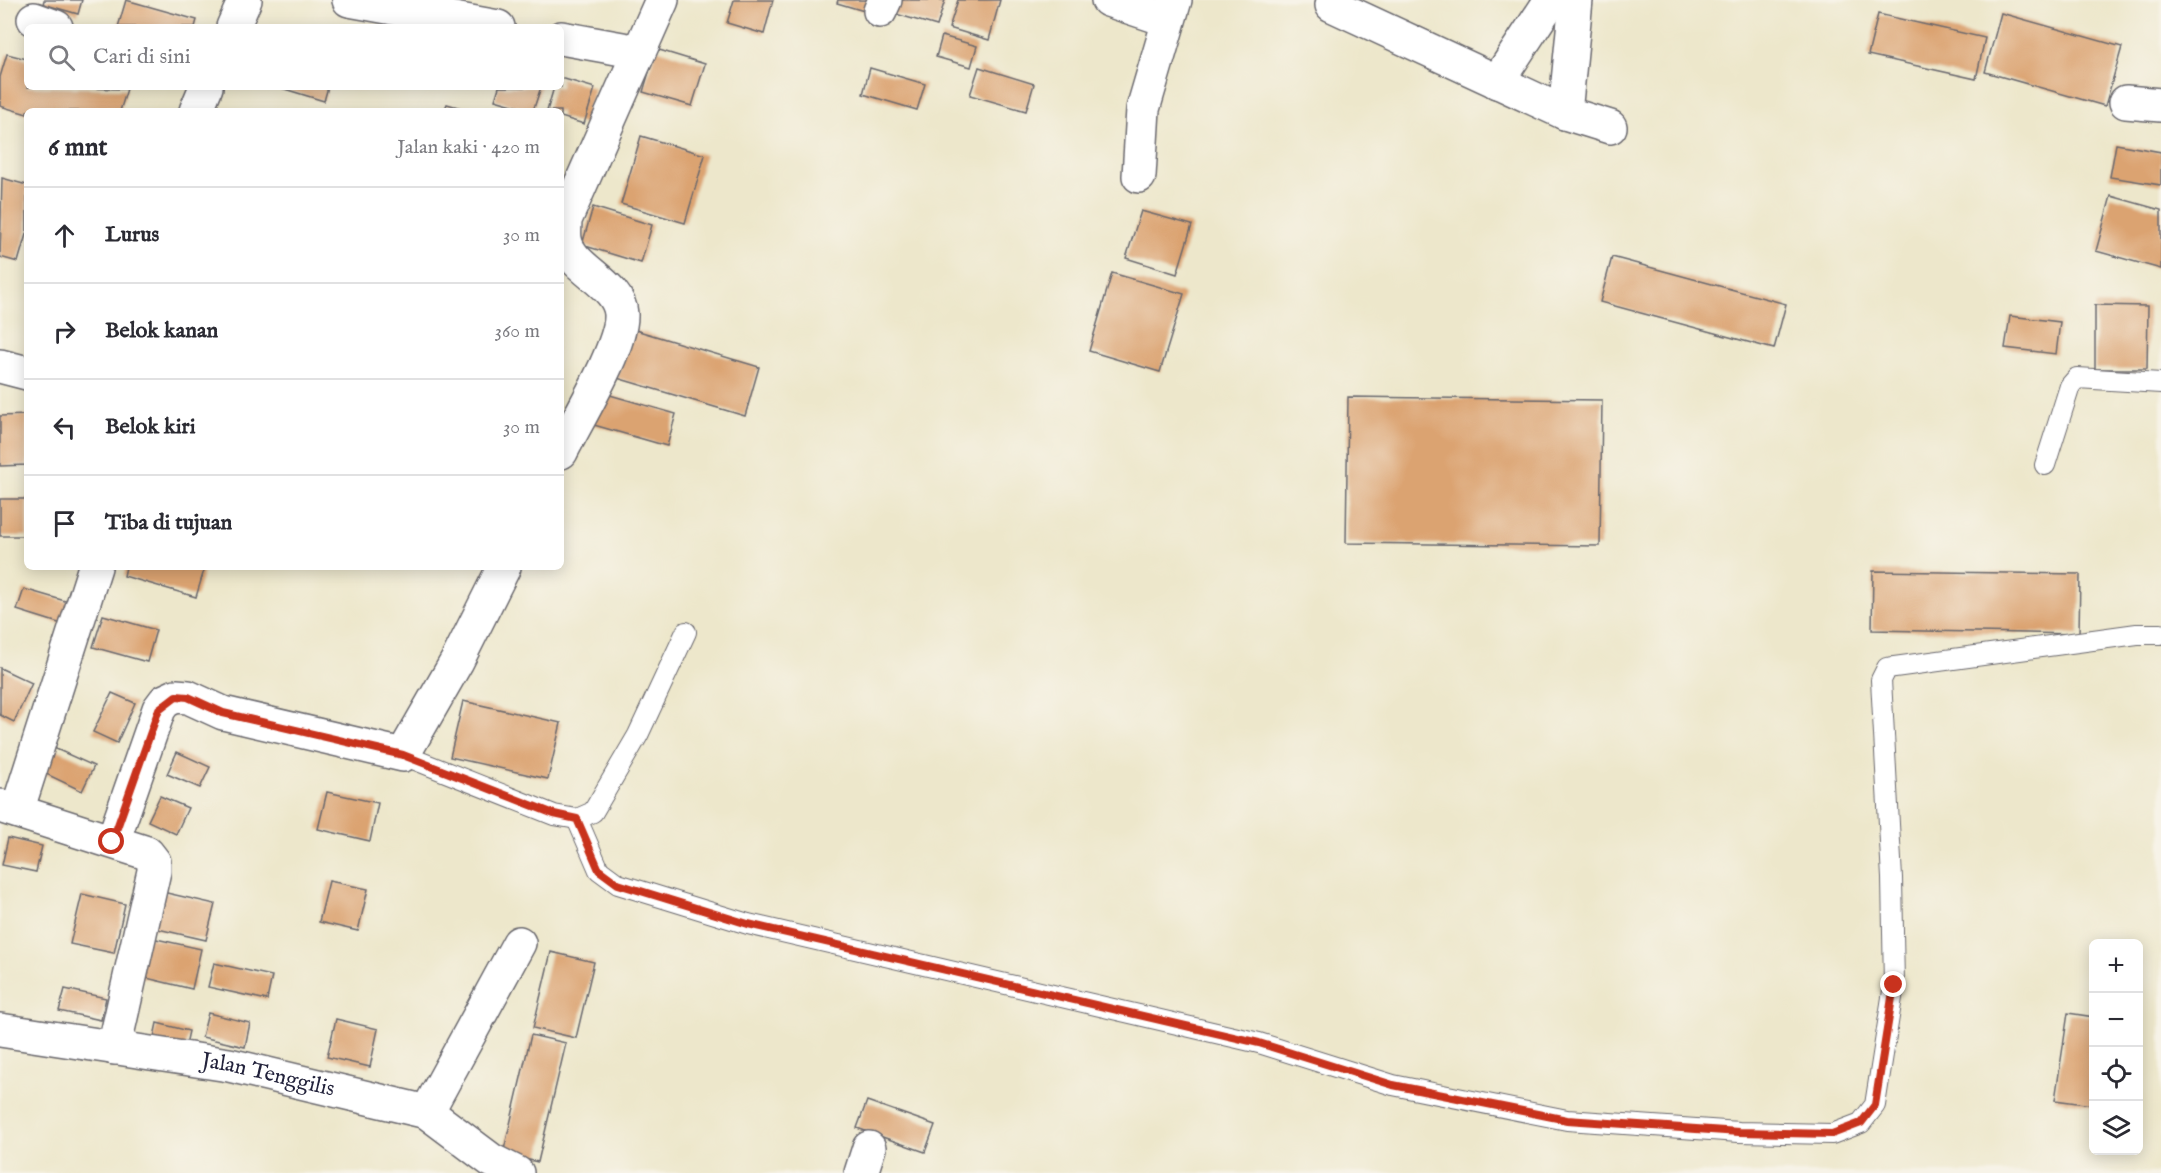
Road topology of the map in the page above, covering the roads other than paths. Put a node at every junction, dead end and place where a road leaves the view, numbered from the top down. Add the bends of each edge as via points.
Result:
1 (245, 0) edge
2 (349, 0) edge
3 (662, 0) edge
4 (1108, 0) edge
5 (1551, 0) edge
6 (1576, 0) edge
7 (1332, 5) dead end
8 (1171, 10) edge
9 (234, 24) edge
10 (481, 24) edge
11 (564, 39) edge
12 (639, 52) junction
13 (1497, 82) junction
14 (205, 90) edge
15 (2126, 102) dead end
16 (2161, 105) edge
17 (197, 108) edge
18 (1565, 113) junction
19 (1610, 127) dead end
20 (1139, 176) dead end
21 (567, 202) edge
22 (0, 366) edge
23 (24, 371) edge
24 (2161, 383) edge
25 (564, 446) edge
26 (2045, 465) dead end
27 (93, 570) edge
28 (502, 570) edge
29 (686, 632) dead end
30 (2161, 634) edge
31 (403, 755) junction
32 (8, 809) edge
33 (577, 819) junction
34 (112, 842) junction
35 (519, 943) dead end
36 (0, 1030) edge
37 (114, 1048) junction
38 (427, 1112) junction
39 (517, 1173) edge

1 - 9 street
2 - 10 street
3 - 12 street
4 - 8 street
5 - 13 street
6 - 18 street
7 - 13 street
8 - 20 street via 1143,109
11 - 12 street
12 - 21 street
13 - 18 street
14 - 17 street
15 - 16 street
18 - 19 street
21 - 25 street via 565,240 573,256 610,290 621,313 617,338
22 - 23 street
24 - 26 lane via 2077,378 2070,386
27 - 32 street
28 - 31 street via 457,661
29 - 33 lane via 638,735 594,812
30 - 33 lane via 1887,668 1881,680 1894,985 1875,1105 1861,1123 1832,1134 1739,1132 1556,1118 1393,1085 1259,1043 748,924 618,884 599,870
31 - 33 lane via 554,814
31 - 34 street via 223,713 188,697 176,696 159,709
32 - 34 street
34 - 37 street via 147,853 154,862
35 - 38 street
36 - 37 street, Jalan Tenggilis
37 - 38 street, Jalan Tenggilis via 229,1065
38 - 39 street, Jalan Tenggilis via 491,1160

